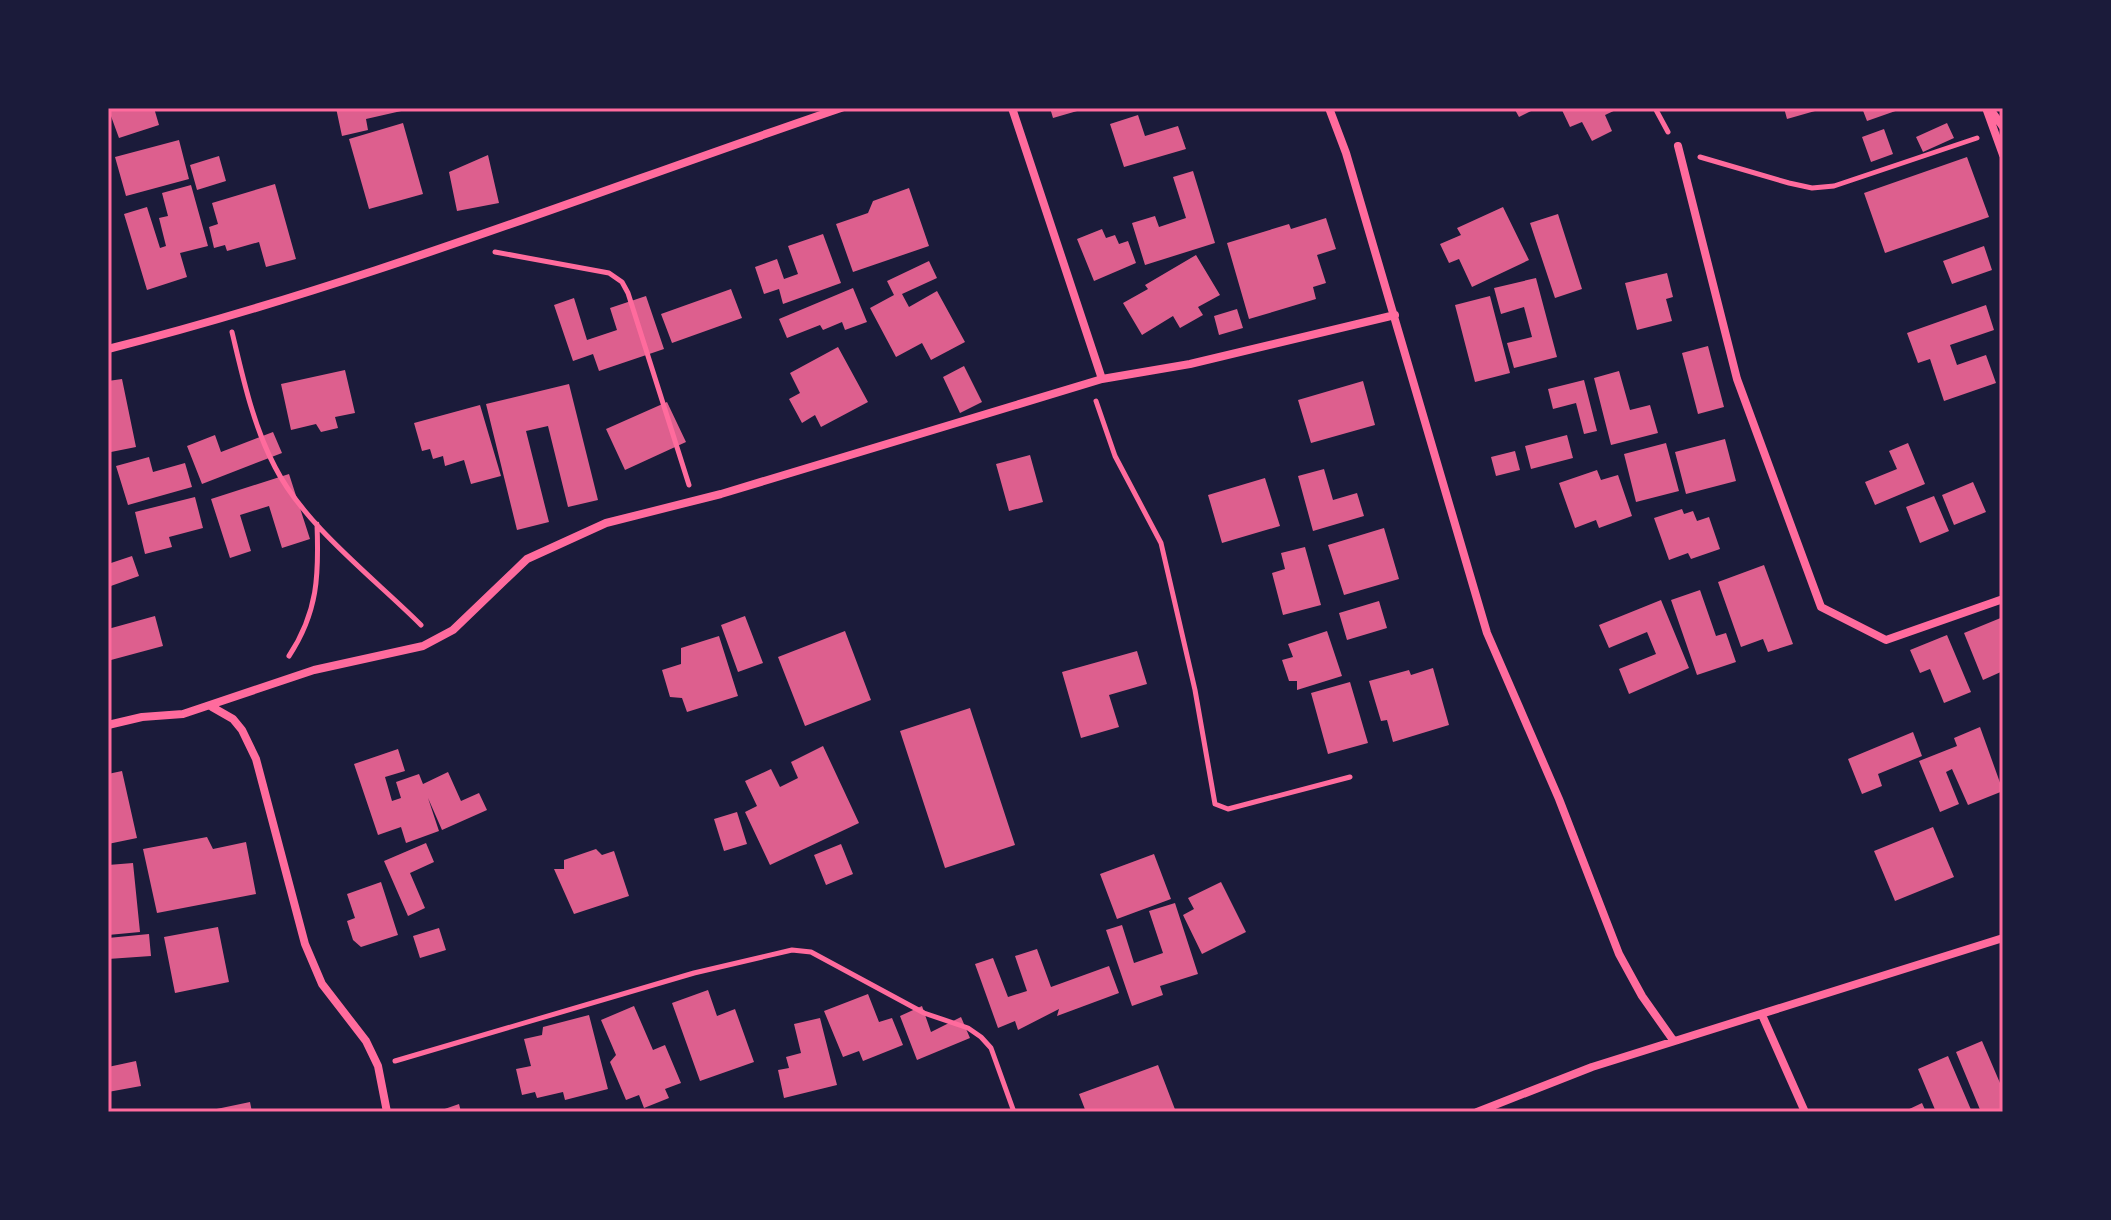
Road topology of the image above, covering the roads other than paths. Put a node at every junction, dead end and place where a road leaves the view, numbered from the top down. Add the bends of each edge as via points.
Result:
1 (841, 108) edge
2 (1012, 108) edge
3 (1329, 108) edge
4 (1988, 108) edge
5 (1999, 130) edge
6 (1678, 146) road end
7 (2003, 155) edge
8 (1395, 315) junction
9 (108, 349) edge
10 (1102, 379) junction
11 (2003, 599) edge
12 (212, 707) junction
13 (108, 725) edge
14 (2003, 938) edge
15 (1762, 1015) junction
16 (1673, 1040) junction
17 (387, 1112) edge
18 (1477, 1112) edge
19 (1805, 1112) edge

1 - 9 street via 455,246
2 - 10 street
3 - 8 street
4 - 5 street
5 - 7 street
6 - 11 street via 1737,379 1821,607 1886,640
8 - 10 street via 1190,364
8 - 16 street via 1487,633 1619,954
10 - 12 street via 606,523 527,559 437,641 271,684
12 - 13 street
12 - 17 street via 233,719 256,759 305,944 322,984 366,1041 378,1066
14 - 15 street
15 - 16 street
15 - 19 street
16 - 18 street

